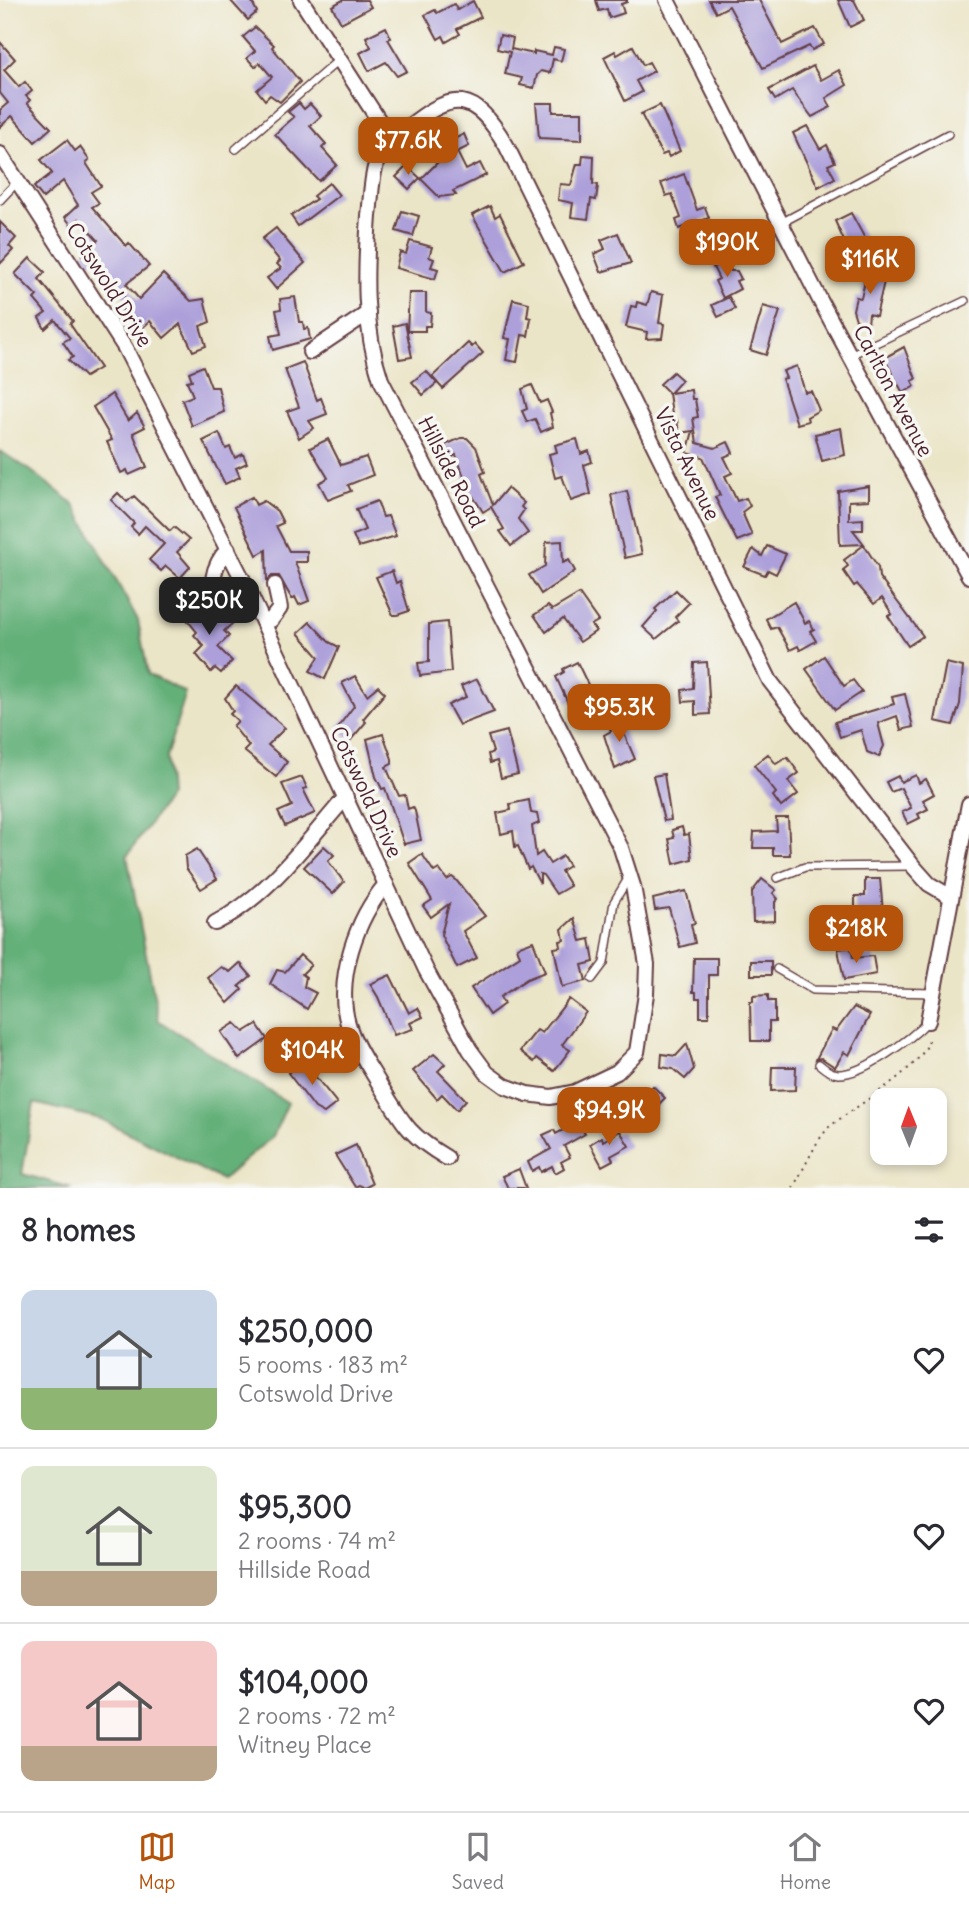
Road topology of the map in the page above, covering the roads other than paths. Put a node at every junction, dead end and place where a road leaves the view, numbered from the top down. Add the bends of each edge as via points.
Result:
1 (301, 0) edge
2 (667, 0) edge
3 (341, 58) junction
4 (947, 134) dead end
5 (392, 141) junction
6 (236, 149) dead end
7 (0, 154) edge
8 (18, 181) junction
9 (0, 200) edge
10 (781, 223) junction
11 (965, 301) dead end
12 (368, 313) junction
13 (310, 352) dead end
14 (850, 355) junction
15 (228, 549) junction
16 (969, 576) edge
17 (275, 585) dead end
18 (217, 609) dead end
19 (263, 622) junction
20 (346, 797) junction
21 (598, 801) joint
22 (969, 804) edge
23 (913, 866) junction
24 (630, 876) junction
25 (777, 878) dead end
26 (386, 884) junction
27 (951, 897) junction
28 (215, 923) dead end
29 (777, 969) dead end
30 (592, 979) dead end
31 (932, 993) junction
32 (928, 1021) joint
33 (819, 1064) dead end
34 (447, 1158) dead end

1 - 3 street
2 - 10 street, Carlton Avenue
3 - 5 street
3 - 6 lane
4 - 10 lane
5 - 12 street, Hillside Road via 377,161 373,176
5 - 23 street, Vista Avenue via 429,110 452,100 464,100 490,118 770,681
7 - 8 street, Cotswold Drive
8 - 9 lane
8 - 15 street, Cotswold Drive via 125,348
10 - 14 street, Carlton Avenue
11 - 14 lane
12 - 13 street
12 - 21 street, Hillside Road via 372,354 381,380
14 - 16 street, Carlton Avenue
15 - 18 street via 212,573
15 - 19 street, Cotswold Drive
17 - 19 street via 281,608
19 - 20 street, Cotswold Drive
20 - 26 street, Cotswold Drive
20 - 28 street via 281,871 240,908
21 - 24 street, Cotswold Drive
22 - 27 street
23 - 25 lane via 805,867
23 - 27 street, Vista Avenue via 929,884
24 - 26 street, Cotswold Drive via 647,964 637,1052 617,1072 575,1092 551,1097 505,1086 486,1073 426,970
24 - 30 lane via 614,902 604,963
26 - 34 street via 369,904 351,951 347,1023 403,1122 417,1140
27 - 31 street
29 - 31 lane via 813,990
31 - 32 street
32 - 33 lane via 914,1036 848,1072 828,1071

